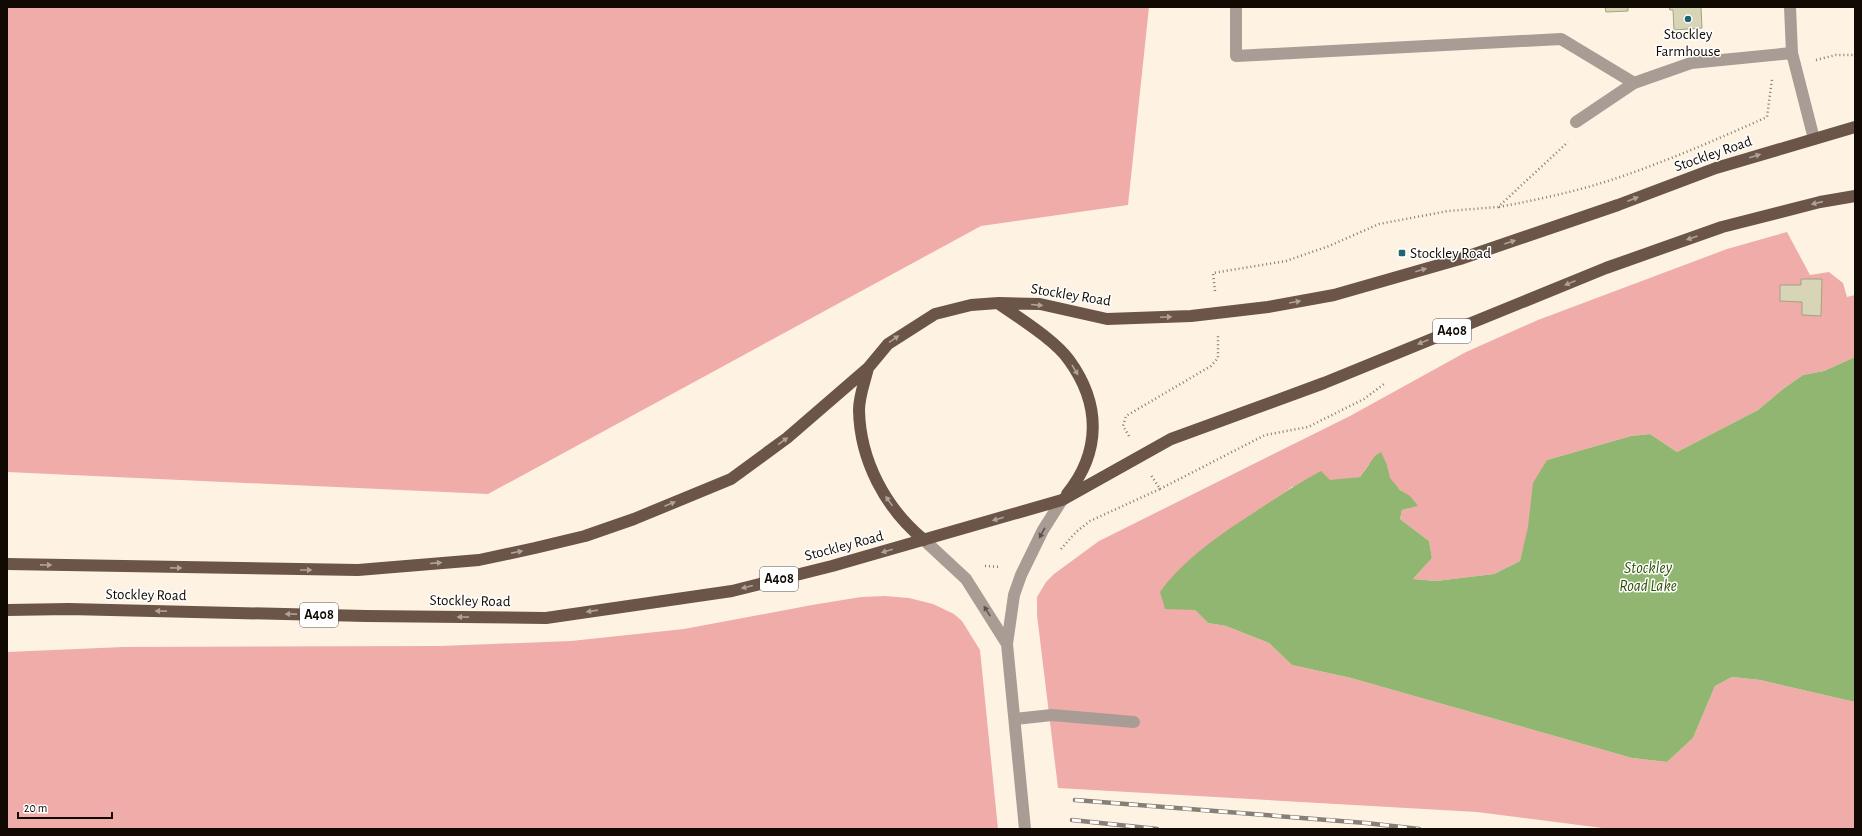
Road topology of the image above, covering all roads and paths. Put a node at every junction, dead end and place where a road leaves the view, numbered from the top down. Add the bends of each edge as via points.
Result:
1 (1236, 7) edge
2 (1790, 7) edge
3 (1792, 53) junction
4 (1855, 55) edge
5 (1815, 60) dead end
6 (1772, 78) dead end
7 (1634, 83) junction
8 (1576, 122) joint
9 (1855, 128) edge
10 (1814, 138) junction
11 (1855, 196) edge
12 (1498, 207) junction
13 (1215, 291) dead end
14 (998, 303) junction
15 (1219, 347) dead end
16 (868, 368) junction
17 (1129, 436) dead end
18 (1154, 480) dead end
19 (1062, 500) junction
20 (924, 540) junction
21 (1059, 551) dead end
22 (7, 564) edge
23 (980, 567) dead end
24 (1006, 568) dead end
25 (7, 610) edge
26 (1007, 644) junction
27 (1015, 718) junction
28 (1134, 722) dead end
29 (1025, 829) edge

1 - 7 street via 1236,56 1561,39
2 - 3 street
3 - 7 street via 1691,63
3 - 10 street
4 - 5 path via 1836,55
6 - 12 path via 1767,117 1622,176 1548,197
7 - 8 street
8 - 12 path via 1571,139
9 - 10 main road, Stockley Road
14 -> 10 main road, Stockley Road via 1040,304 1107,319 1217,314 1334,295 1460,259 1618,205 1716,168
11 -> 19 main road, Stockley Road / A408 via 1820,202 1722,227 1606,268 1324,383 1171,439
12 - 13 path via 1448,211 1379,224 1286,261 1212,274
16 -> 14 main road, Stockley Road via 888,344 935,314 971,305
14 -> 19 main road via 1069,359 1087,390 1094,424 1091,443 1085,465
15 - 17 path via 1218,358 1211,366 1126,416 1123,426
20 -> 16 main road, Stockley Road via 910,528 878,486 865,451 859,408
22 -> 16 main road, Stockley Road via 358,570 479,560 535,548 585,536 634,519 731,478 787,438
18 - 21 path via 1160,489 1090,521
19 -> 20 main road, Stockley Road / A408
19 -> 26 street via 1043,530 1021,575 1014,595
20 -> 25 main road, Stockley Road / A408 via 732,591 546,618
26 -> 20 street via 966,579
23 - 24 path
26 - 27 street
27 - 28 street via 1052,715
27 - 29 street

